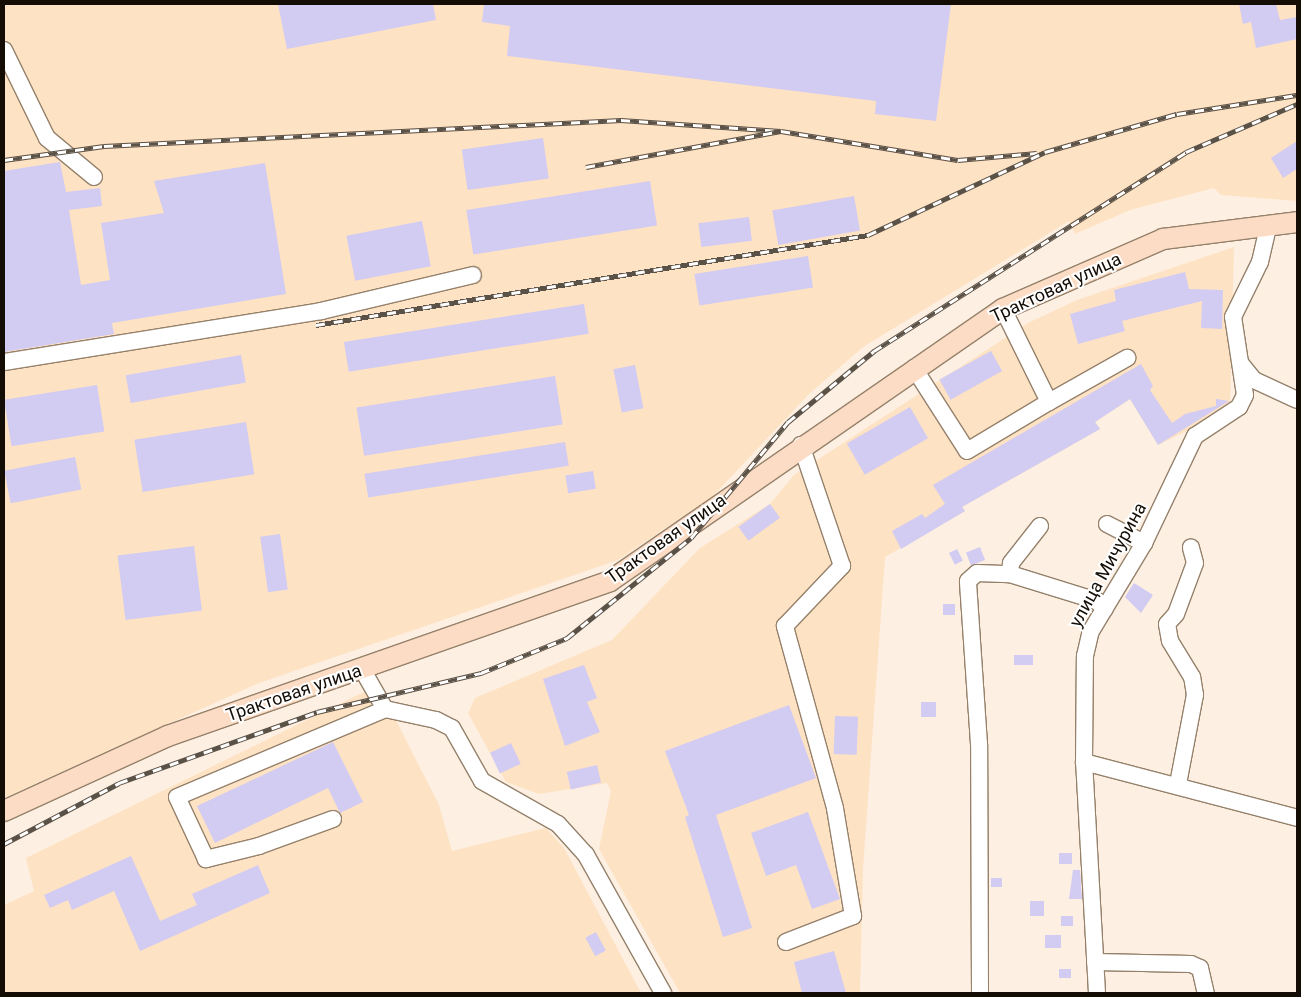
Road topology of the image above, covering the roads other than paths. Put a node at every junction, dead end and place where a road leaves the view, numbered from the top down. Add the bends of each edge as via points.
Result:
1 (4, 50) edge
2 (94, 177) dead end
3 (1297, 222) edge
4 (1268, 226) junction
5 (473, 276) dead end
6 (1003, 309) junction
7 (1127, 358) dead end
8 (4, 362) edge
9 (1239, 362) junction
10 (914, 368) junction
11 (1297, 400) edge
12 (1049, 402) junction
13 (801, 445) junction
14 (1107, 524) dead end
15 (1040, 526) dead end
16 (1144, 543) junction
17 (1191, 548) dead end
18 (1010, 574) junction
19 (1105, 609) junction
20 (362, 669) junction
21 (385, 709) junction
22 (1084, 762) junction
23 (1178, 784) junction
24 (4, 811) edge
25 (1297, 818) edge
26 (333, 819) dead end
27 (786, 942) dead end
28 (1095, 962) junction
29 (664, 993) edge
30 (980, 993) edge
31 (1096, 993) edge
32 (1206, 993) edge

1 - 2 street via 47,138
3 - 4 main road, Трактовая улица
4 - 6 main road, Трактовая улица via 1163,239
4 - 9 street, улица Мичурина via 1260,262 1233,317
5 - 8 street via 321,311
6 - 10 main road, Трактовая улица
6 - 12 street
7 - 12 street
9 - 11 street via 1254,380
9 - 16 street, улица Мичурина via 1245,395 1239,407 1195,436
10 - 12 street via 967,450
10 - 13 main road, Трактовая улица
13 - 20 main road, Трактовая улица via 610,581
13 - 27 street via 842,566 785,626 835,808 853,916
14 - 16 street
15 - 18 street via 1011,563
16 - 19 street, улица Мичурина
17 - 23 street via 1196,563 1176,614 1167,624 1170,641 1192,677 1196,695
18 - 19 street via 1097,601
18 - 30 street via 977,573 968,581 979,744
19 - 22 street, улица Мичурина via 1091,630 1085,656
20 - 21 street
20 - 24 main road, Трактовая улица via 168,736
21 - 26 street via 177,797 206,859 259,846
21 - 29 street via 436,720 452,728 482,781 558,824 586,855
22 - 23 street
22 - 28 street, улица Мичурина
23 - 25 street
28 - 31 street, улица Мичурина
28 - 32 street via 1191,964 1200,968

